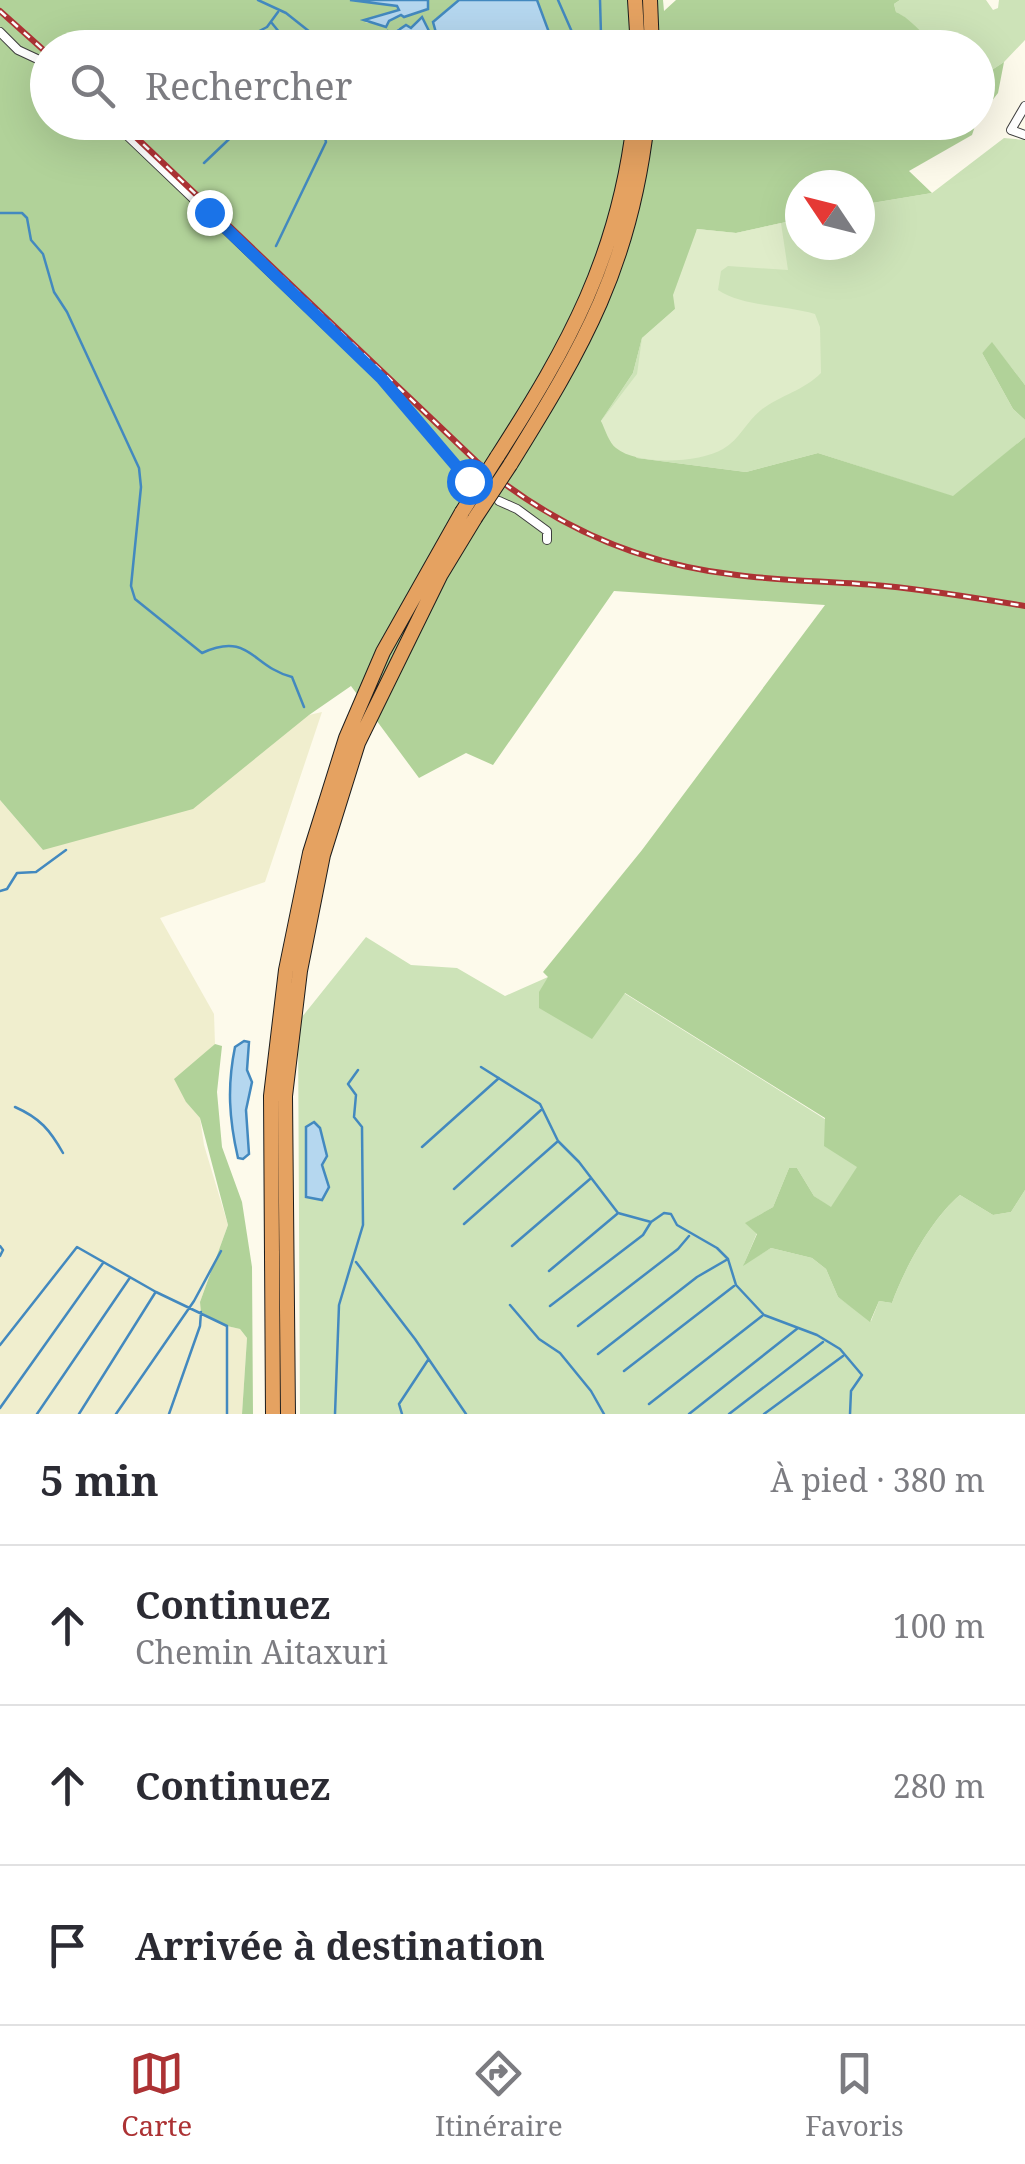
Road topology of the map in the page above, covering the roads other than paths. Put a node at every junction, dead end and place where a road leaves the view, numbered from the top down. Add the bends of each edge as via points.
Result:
1 (635, 0) edge
2 (650, 0) edge
3 (637, 30) edge
4 (651, 30) edge
5 (0, 32) edge
6 (30, 56) edge
7 (1025, 106) edge
8 (1025, 134) edge
9 (132, 140) edge
10 (632, 140) edge
11 (645, 140) edge
12 (503, 461) junction
13 (469, 481) dead end
14 (499, 501) dead end
15 (548, 540) dead end
16 (391, 655) junction
17 (273, 1414) edge
18 (288, 1414) edge

1 - 3 highway
2 - 4 highway
5 - 6 street
7 - 8 street via 1011,130
9 - 13 street via 382,379
10 - 12 highway via 602,266
11 - 12 highway via 615,271 570,366
12 - 16 highway, bridge
14 - 15 street via 546,531
16 - 17 highway via 346,738 316,834 286,970 271,1096
16 - 18 highway via 323,855 300,971 285,1096

